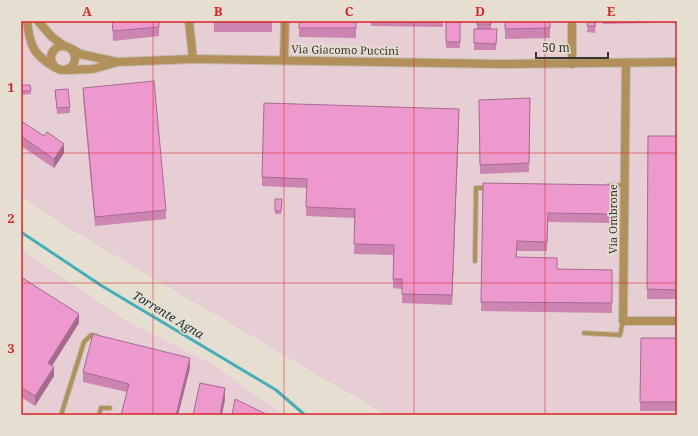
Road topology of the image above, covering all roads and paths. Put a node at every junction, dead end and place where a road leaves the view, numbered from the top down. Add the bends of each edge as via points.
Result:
1 (28, 21) edge
2 (38, 21) edge
3 (188, 21) edge
4 (285, 21) edge
5 (572, 21) edge
6 (68, 47) junction
7 (193, 59) junction
8 (284, 60) junction
9 (118, 62) junction
10 (677, 62) edge
11 (626, 63) junction
12 (572, 64) junction
13 (55, 68) junction
14 (66, 70) junction
15 (624, 185) junction
16 (600, 186) edge
17 (492, 188) edge
18 (475, 261) dead end
19 (623, 321) junction
20 (677, 321) edge
21 (584, 333) dead end
22 (98, 337) edge
23 (110, 408) dead end
24 (61, 415) edge
25 (99, 415) edge

1 - 13 street via 30,42 36,54
2 - 6 street, Via Giacomo Puccini via 52,37
3 - 7 street
4 - 8 street
5 - 12 street
6 - 9 street, Via Giacomo Puccini via 80,54
6 - 13 street via 56,47 51,53 50,61
6 - 14 street via 74,53 75,61
7 - 8 street, Via Giacomo Puccini
7 - 9 street, Via Giacomo Puccini
8 - 12 street, Via Giacomo Puccini
9 - 14 street, Via Giacomo Puccini via 93,69
10 - 11 street, Via Giacomo Puccini
11 - 12 street, Via Giacomo Puccini
11 - 15 street, Via Ombrone
13 - 14 street
15 - 16 lane
15 - 19 street, Via Ombrone
17 - 18 lane via 476,188
19 - 20 street
19 - 21 lane via 620,335
22 - 24 lane via 91,335 84,342
23 - 25 lane via 101,408

